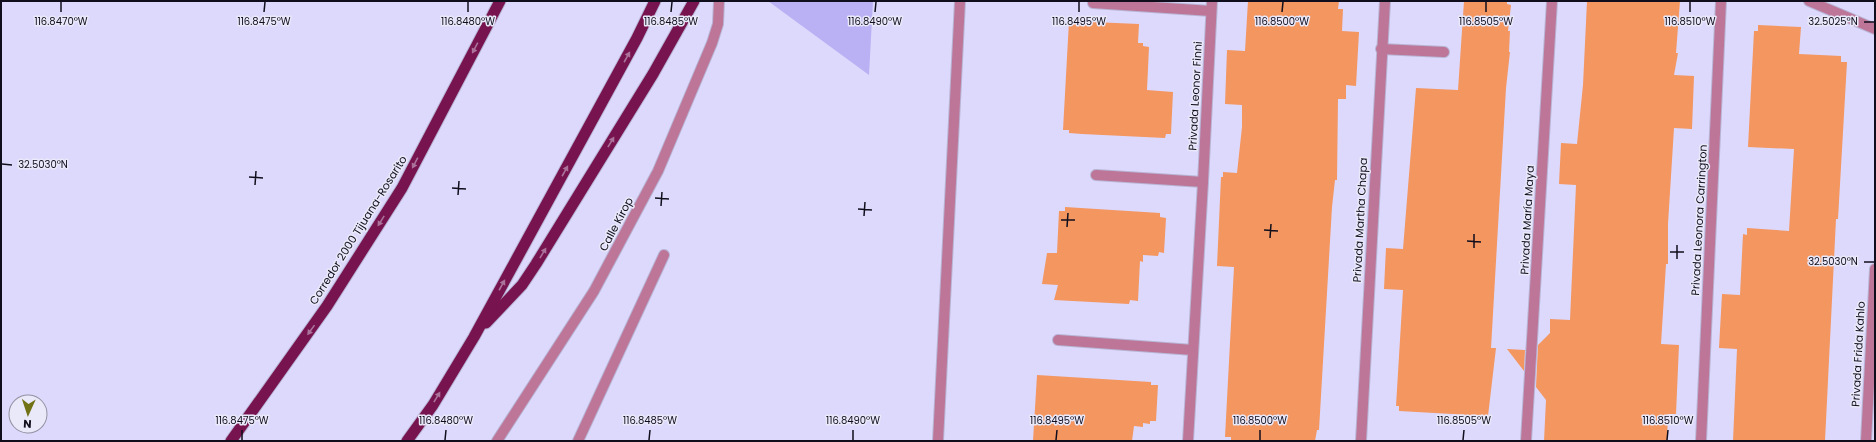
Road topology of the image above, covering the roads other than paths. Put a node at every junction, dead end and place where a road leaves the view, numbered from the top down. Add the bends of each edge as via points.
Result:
1 (500, 1) edge
2 (655, 1) edge
3 (694, 1) edge
4 (719, 1) edge
5 (960, 1) edge
6 (1385, 1) edge
7 (1552, 1) edge
8 (1721, 1) edge
9 (1809, 1) edge
10 (1093, 3) dead end
11 (1211, 6) edge
12 (1875, 29) edge
13 (1381, 49) junction
14 (1444, 52) dead end
15 (1096, 174) dead end
16 (1203, 182) junction
17 (664, 255) dead end
18 (1875, 269) edge
19 (474, 337) junction
20 (1058, 340) dead end
21 (1193, 350) junction
22 (231, 441) edge
23 (407, 441) edge
24 (497, 441) edge
25 (578, 441) edge
26 (938, 441) edge
27 (1188, 441) edge
28 (1361, 441) edge
29 (1526, 441) edge
30 (1701, 441) edge
31 (1866, 441) edge

1 -> 22 highway, Corredor 2000 Tijuana-Rosarito via 402,188 327,306
19 -> 2 highway
19 -> 3 highway via 522,285 536,264 653,74
4 - 24 street, Calle Kirop via 718,24 712,43 658,171 594,291
5 - 26 street
6 - 13 street, Privada Martha Chapa
7 - 29 street, Privada María Maya
8 - 30 street, Privada Leonora Carrington
9 - 12 street
10 - 11 street, Privada Leonor Finni
11 - 16 street, Privada Leonor Finni
13 - 14 street
13 - 28 street, Privada Martha Chapa
15 - 16 street
16 - 21 street, Privada Leonor Finni
17 - 25 street
18 - 31 street, Privada Frida Kahlo
23 -> 19 highway via 433,406
20 - 21 street
21 - 27 street, Privada Leonor Finni

